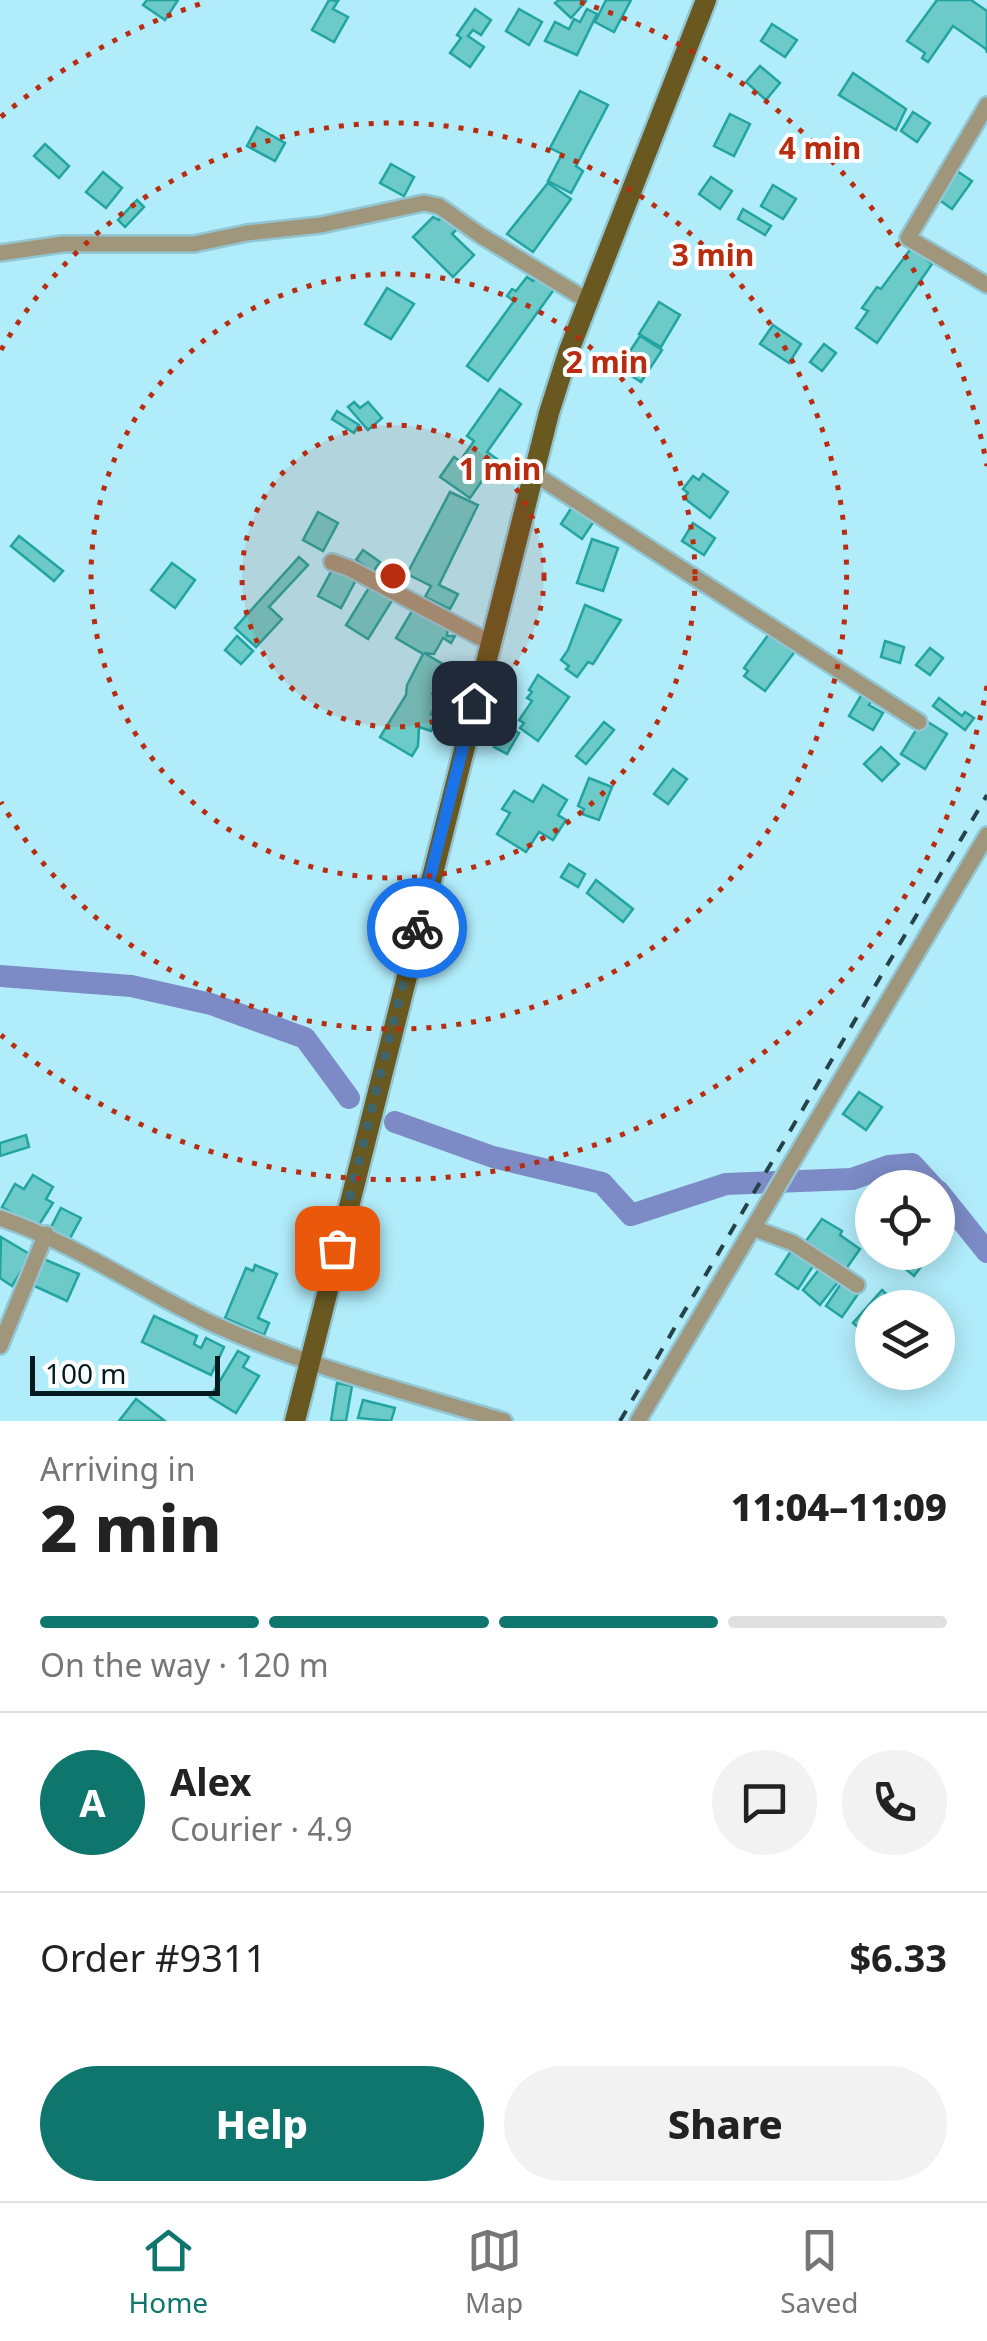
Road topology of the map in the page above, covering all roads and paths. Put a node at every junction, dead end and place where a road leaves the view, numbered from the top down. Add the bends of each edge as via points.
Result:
1 (706, 0) edge
2 (987, 105) edge
3 (0, 253) edge
4 (987, 285) edge
5 (588, 302) junction
6 (533, 473) junction
7 (332, 562) dead end
8 (489, 642) junction
9 (919, 722) dead end
10 (987, 835) edge
11 (0, 1218) edge
12 (753, 1228) junction
13 (46, 1234) junction
14 (857, 1285) dead end
15 (0, 1346) edge
16 (310, 1360) junction
17 (295, 1421) edge
18 (504, 1421) edge
19 (638, 1421) edge

1 - 5 main road
2 - 4 street via 908,238
3 - 5 street via 63,244 194,244 424,203 440,206
5 - 6 main road
6 - 8 main road
6 - 9 street
7 - 8 street
8 - 16 main road
10 - 12 street
11 - 13 street
12 - 14 street via 793,1244
12 - 19 street
13 - 15 street
13 - 16 street via 208,1321
16 - 17 main road
16 - 18 street

